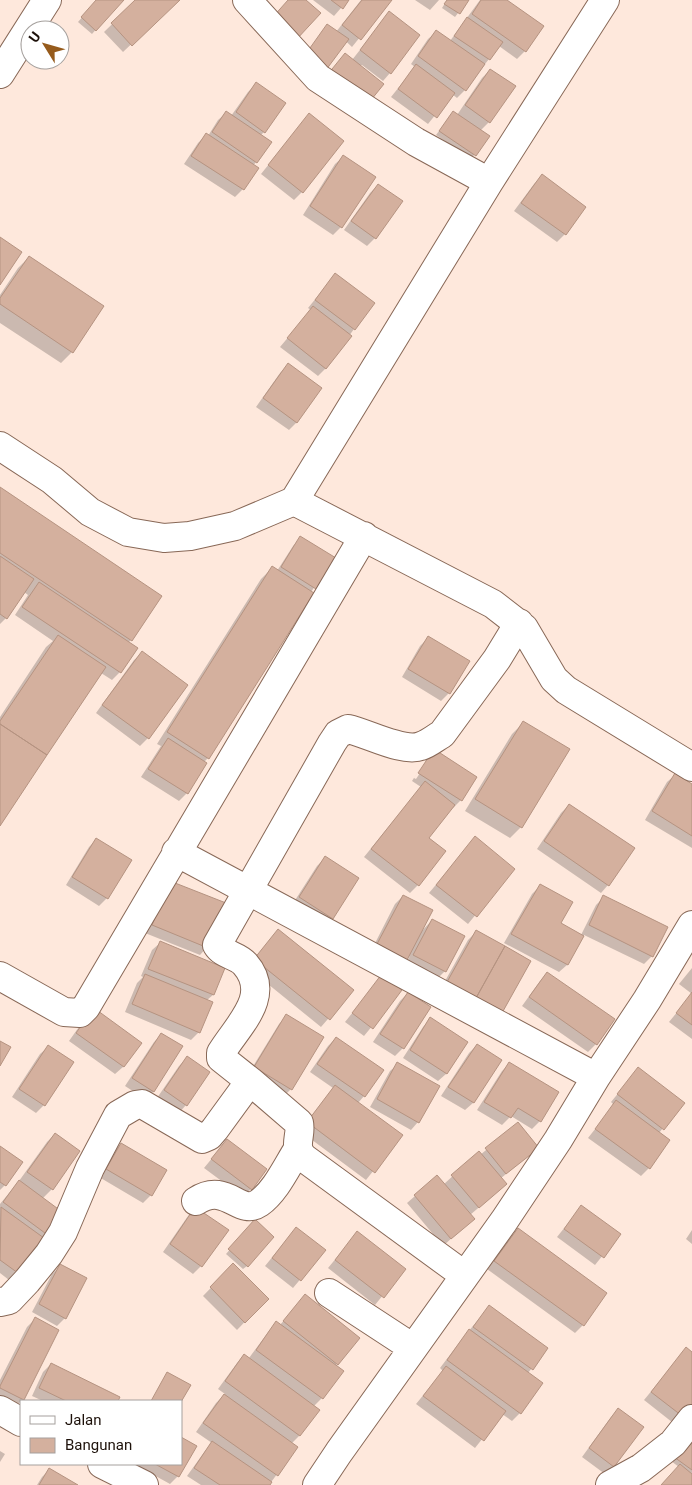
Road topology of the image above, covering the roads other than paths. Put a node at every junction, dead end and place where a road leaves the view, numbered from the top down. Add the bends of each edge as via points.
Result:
1 (47, 0) edge
2 (247, 0) edge
3 (605, 0) edge
4 (0, 74) edge
5 (489, 182) junction
6 (0, 446) edge
7 (294, 500) junction
8 (364, 536) junction
9 (520, 624) junction
10 (692, 767) edge
11 (176, 852) junction
12 (247, 889) junction
13 (692, 925) edge
14 (0, 976) edge
15 (596, 1077) junction
16 (250, 1081) junction
17 (298, 1149) junction
18 (196, 1201) dead end
19 (464, 1275) junction
20 (330, 1293) dead end
21 (0, 1302) edge
22 (413, 1348) junction
23 (0, 1410) edge
24 (692, 1419) edge
25 (20, 1421) edge
26 (104, 1465) edge
27 (144, 1485) edge
28 (317, 1485) edge
29 (610, 1485) edge

1 - 4 street
2 - 5 street via 318,78 416,142
3 - 5 street
5 - 7 street
6 - 7 street via 52,480 90,512 128,532 164,538 190,536 235,526
7 - 8 street
8 - 9 street via 493,604
8 - 11 street
9 - 10 street via 554,679 566,690
9 - 12 street via 442,734 431,741 420,747 400,746 355,730 348,729 338,734
11 - 12 street
11 - 14 street via 86,1008 80,1013 64,1012
12 - 15 street
12 - 16 street via 217,945 246,966 256,986 252,1006 220,1053 221,1058
13 - 15 street
15 - 19 street via 504,1221
16 - 17 street via 299,1123
16 - 21 street via 215,1129 202,1139 142,1104 118,1115 90,1168 63,1232 27,1281 9,1300
17 - 18 street via 273,1188 258,1203 245,1206 213,1194
17 - 19 street via 304,1158
19 - 22 street
20 - 22 street
22 - 28 street
23 - 25 street
24 - 29 street via 673,1443 641,1468
26 - 27 street

